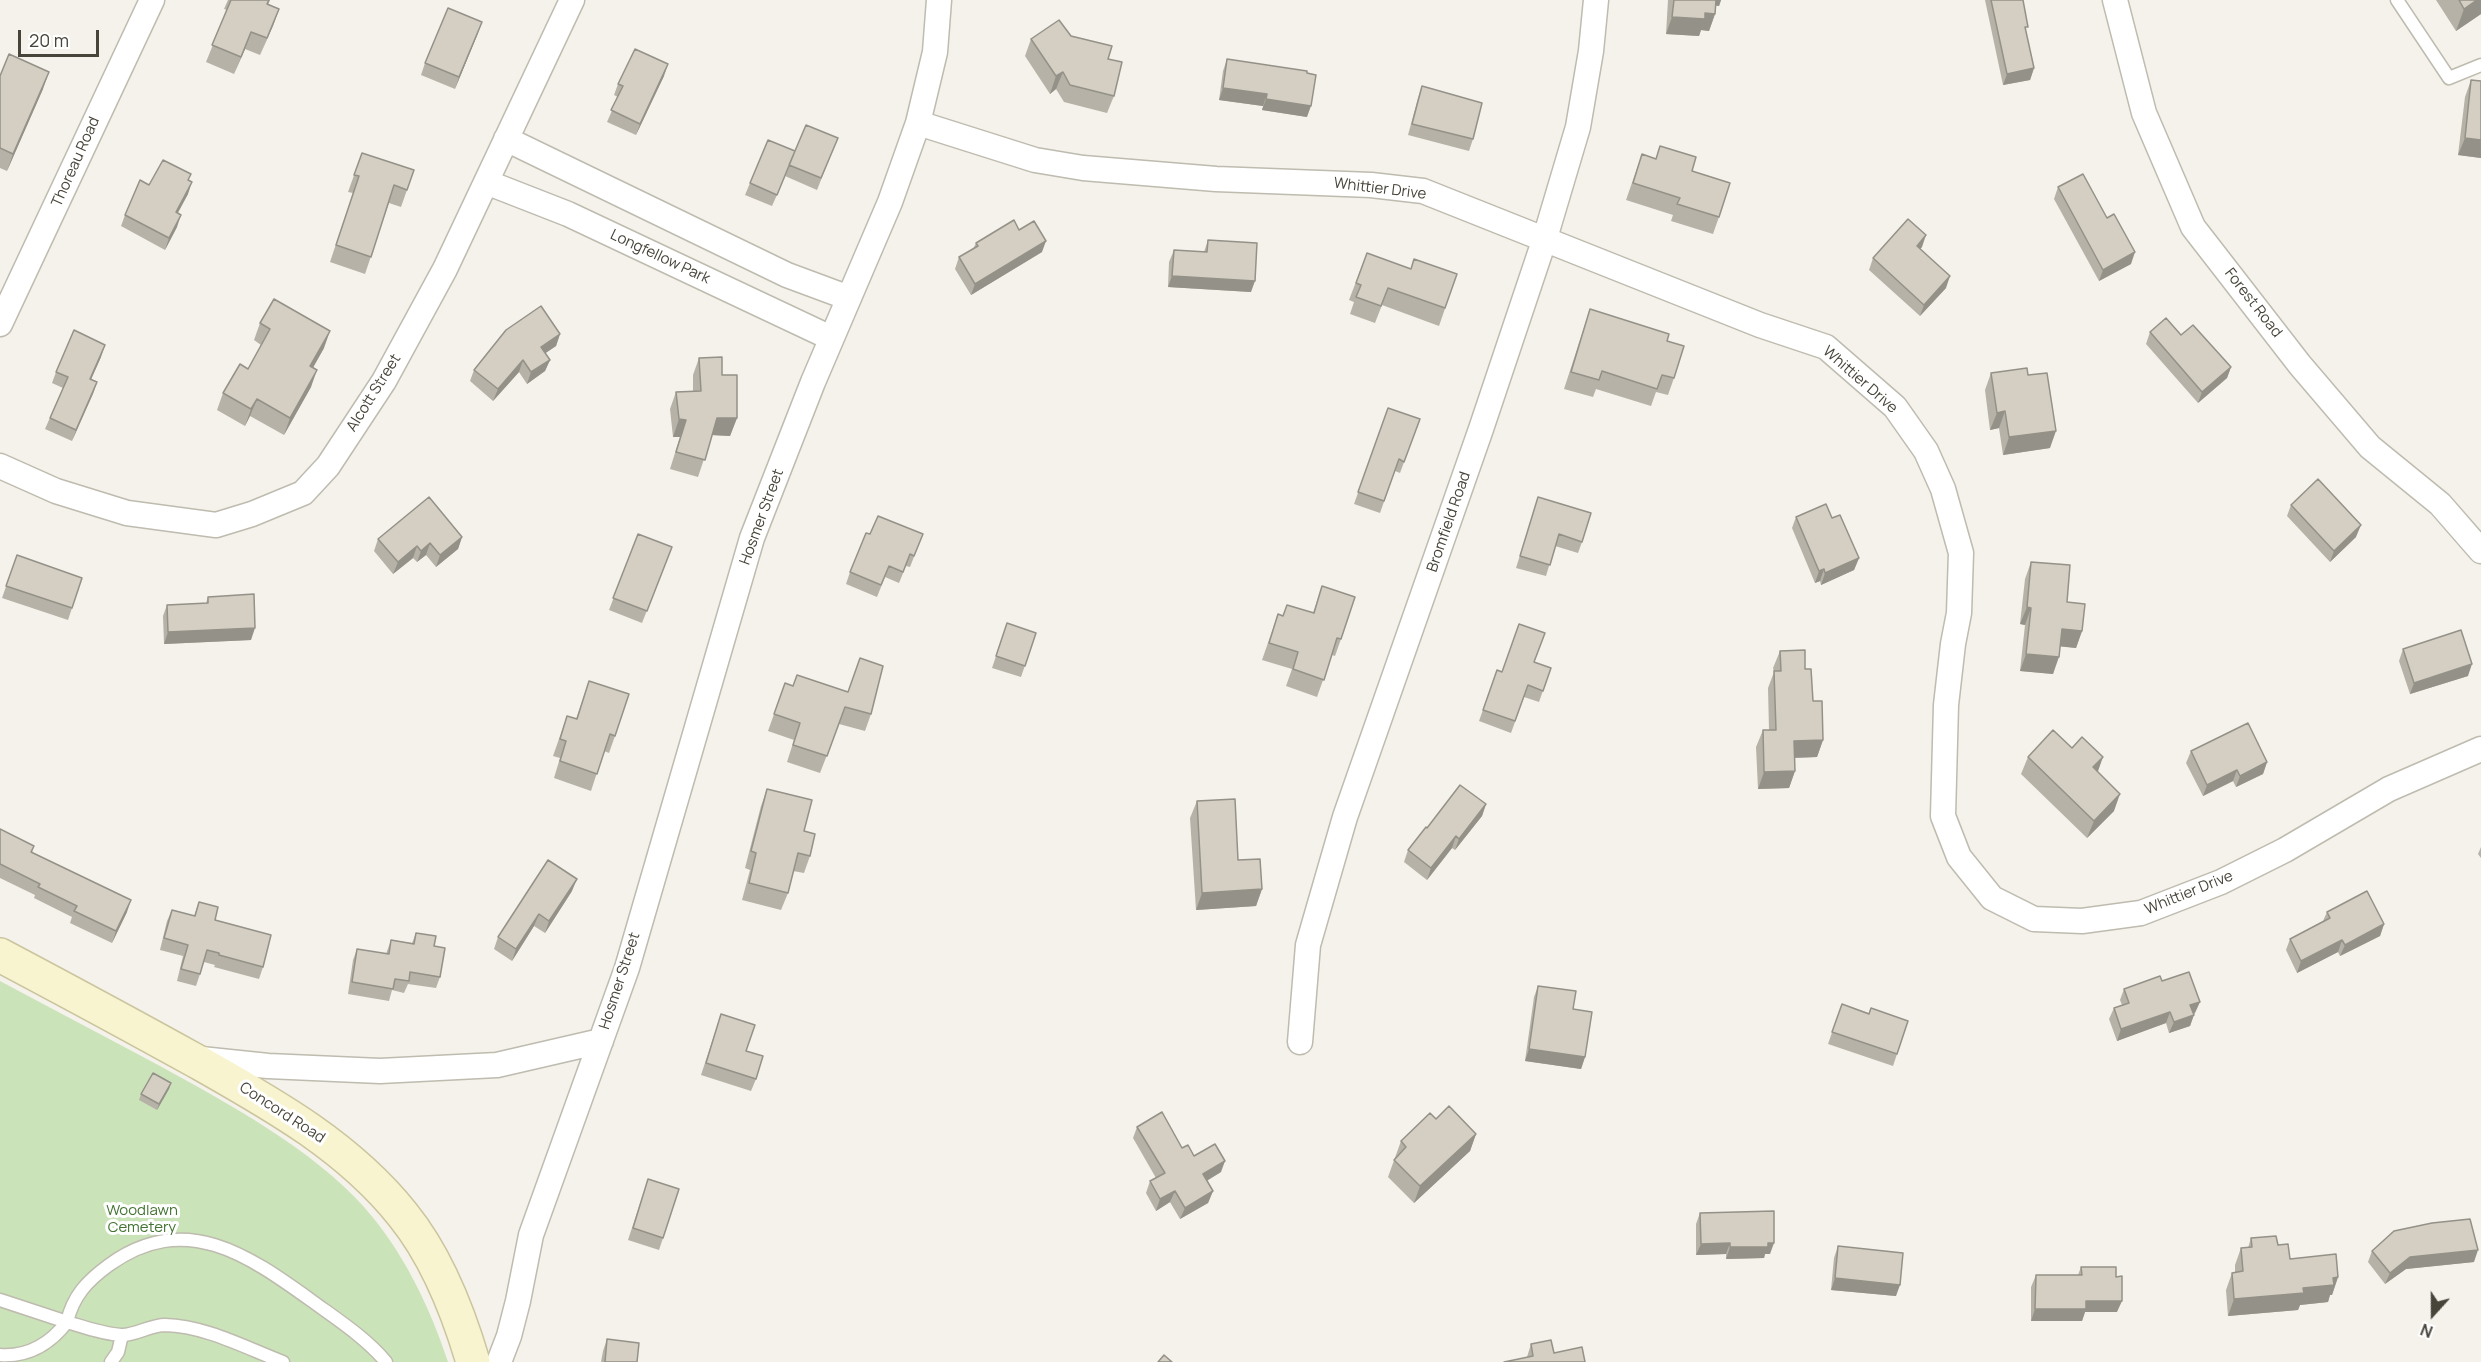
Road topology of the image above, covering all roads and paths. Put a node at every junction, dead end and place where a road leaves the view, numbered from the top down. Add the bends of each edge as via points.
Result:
1 (152, 0) edge
2 (572, 0) edge
3 (939, 0) edge
4 (1596, 0) edge
5 (2115, 0) edge
6 (2397, 0) edge
7 (2481, 65) edge
8 (918, 123) junction
9 (506, 139) junction
10 (486, 182) junction
11 (1545, 238) junction
12 (849, 298) junction
13 (0, 324) edge
14 (831, 338) junction
15 (0, 466) edge
16 (2481, 551) edge
17 (2481, 749) edge
18 (0, 955) edge
19 (601, 1041) junction
20 (1300, 1042) dead end
21 (189, 1058) junction
22 (0, 1300) edge
23 (67, 1322) junction
24 (123, 1335) junction
25 (0, 1355) edge
26 (111, 1362) edge
27 (283, 1362) edge
28 (387, 1362) edge
29 (473, 1362) edge
30 (499, 1362) edge

1 - 13 street, Thoreau Road
2 - 9 street, Alcott Street
3 - 8 street, Hosmer Street via 935,52
4 - 11 street, Bromfield Road via 1578,127
5 - 16 street, Forest Road via 2144,113 2193,227 2300,365 2370,447 2440,504
6 - 7 lane via 2449,78
8 - 11 street, Whittier Drive via 1035,160 1083,168 1423,191
8 - 12 street, Hosmer Street
9 - 10 street, Alcott Street
9 - 12 street via 787,274
10 - 14 street, Longfellow Park via 568,214
10 - 15 street, Alcott Street via 445,269 384,381 328,465 303,493 216,525 127,513 56,491
11 - 17 street, Whittier Drive via 1760,325 1826,347 1895,407 1926,451 1943,489 1961,553 1959,613 1946,705 1942,816 1959,857 1992,898 2034,919 2082,921 2141,913 2221,882 2389,789
11 - 20 street, Bromfield Road via 1346,817 1308,945
12 - 14 street, Hosmer Street
14 - 19 street, Hosmer Street via 752,538 627,968
18 - 21 street, Concord Road
19 - 21 street, Hosmer Street via 497,1065 380,1071
19 - 30 street, Hosmer Street via 531,1235 518,1301
21 - 29 street, Concord Road via 302,1124 384,1193 417,1234 438,1272
22 - 23 lane
23 - 24 lane
23 - 25 lane via 54,1339 35,1350
23 - 28 lane via 78,1293 122,1255 154,1243 201,1240 228,1248 264,1268 347,1326
24 - 26 lane
24 - 27 lane via 154,1326 180,1327 213,1335

